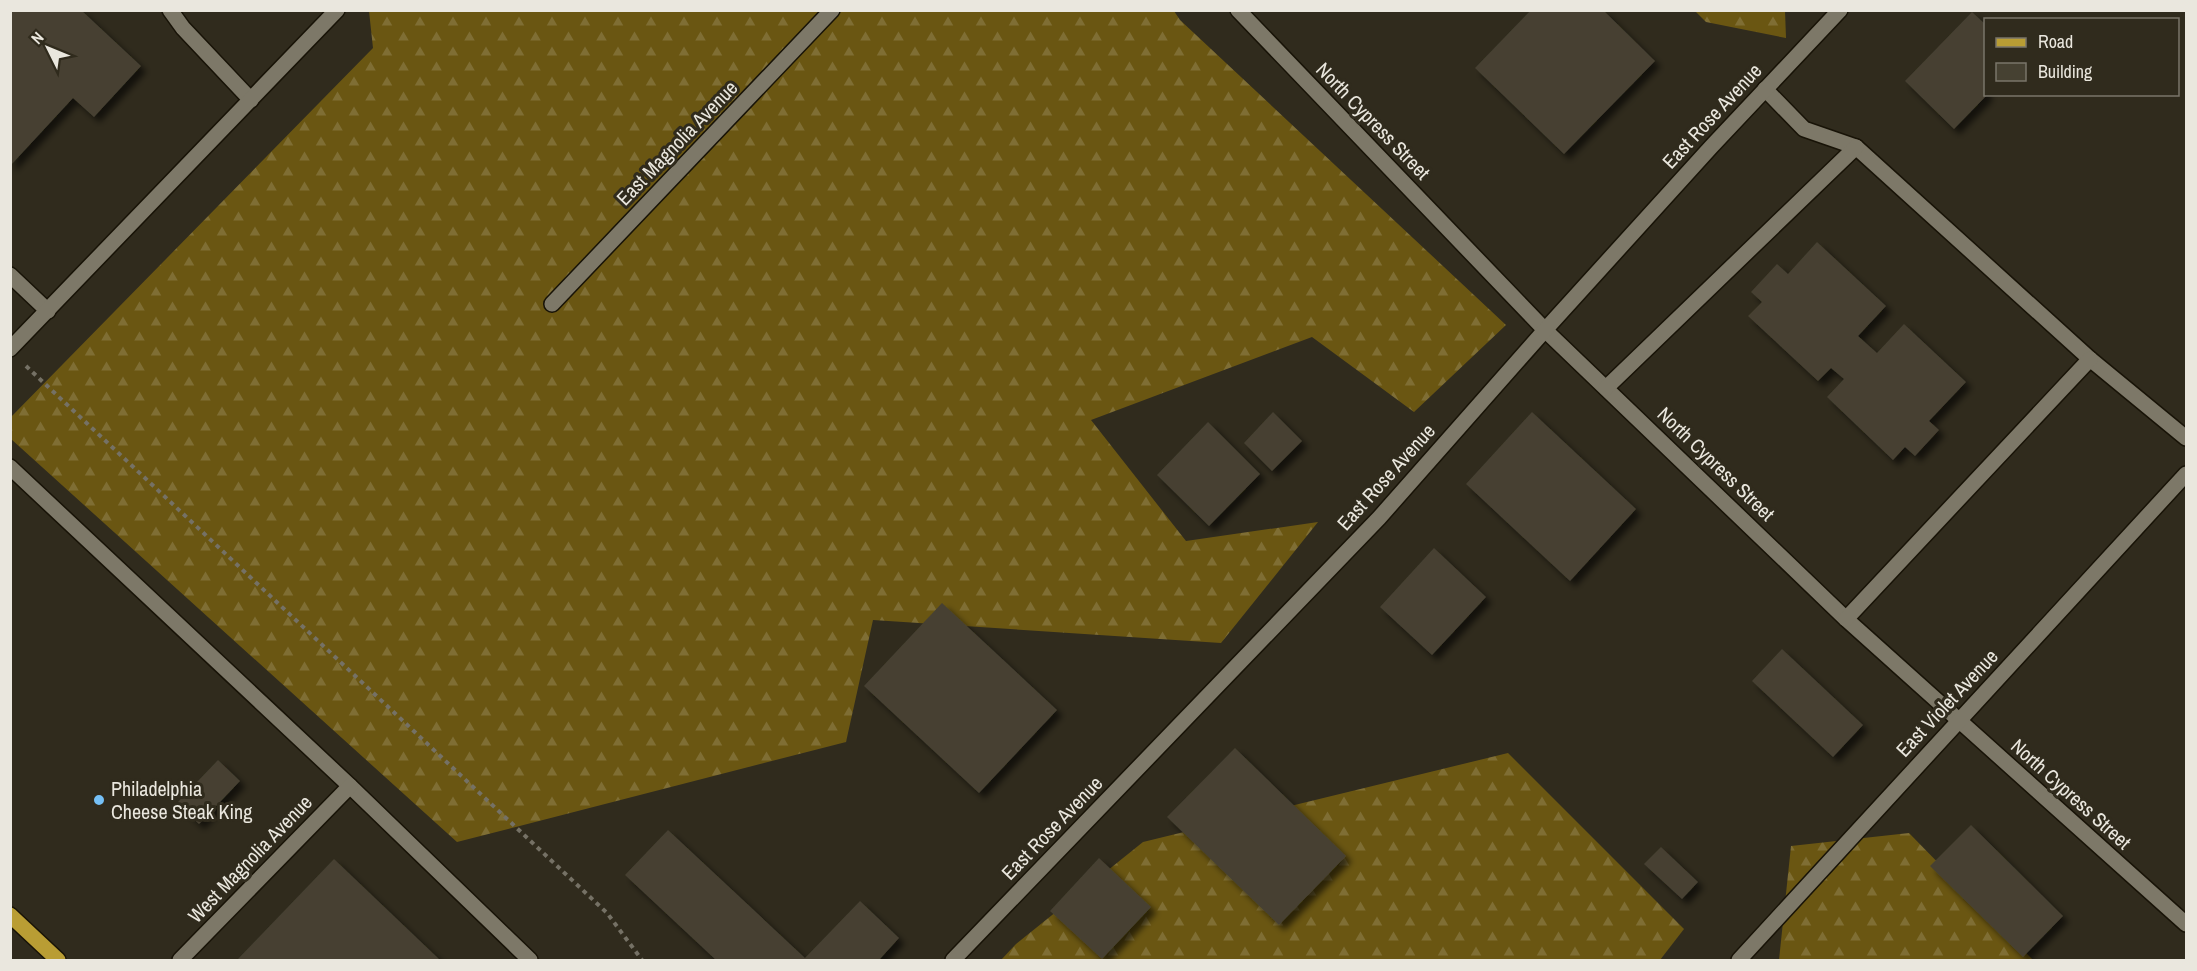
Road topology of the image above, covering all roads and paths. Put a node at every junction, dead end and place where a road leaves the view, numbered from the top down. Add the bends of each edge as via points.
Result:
1 (170, 10) edge
2 (337, 10) edge
3 (832, 10) edge
4 (1238, 10) edge
5 (1839, 11) edge
6 (1766, 89) junction
7 (250, 100) junction
8 (1856, 147) junction
9 (10, 275) edge
10 (552, 304) dead end
11 (48, 311) junction
12 (1545, 330) junction
13 (15, 354) edge
14 (2090, 359) junction
15 (1606, 388) junction
16 (2187, 438) edge
17 (10, 467) edge
18 (2187, 474) edge
19 (1846, 619) junction
20 (1959, 721) junction
21 (350, 786) junction
22 (10, 915) edge
23 (2187, 924) edge
24 (58, 960) edge
25 (180, 960) edge
26 (530, 960) edge
27 (642, 960) edge
28 (953, 960) edge
29 (1739, 960) edge

1 - 7 street
2 - 7 street
3 - 10 street, East Magnolia Avenue
4 - 12 street, North Cypress Street
5 - 6 street, East Rose Avenue
6 - 8 street via 1804,129
6 - 12 street, East Rose Avenue
7 - 11 street
8 - 14 street
8 - 15 street
9 - 11 street
11 - 13 street
12 - 15 street, North Cypress Street
12 - 28 street, East Rose Avenue via 1379,518
13 - 27 path via 607,913
14 - 16 street
14 - 19 street
15 - 19 street, North Cypress Street
17 - 21 street
18 - 20 street, East Violet Avenue
19 - 20 street, North Cypress Street
20 - 23 street, North Cypress Street
20 - 29 street, East Violet Avenue
21 - 25 street, West Magnolia Avenue
21 - 26 street
22 - 24 main road

